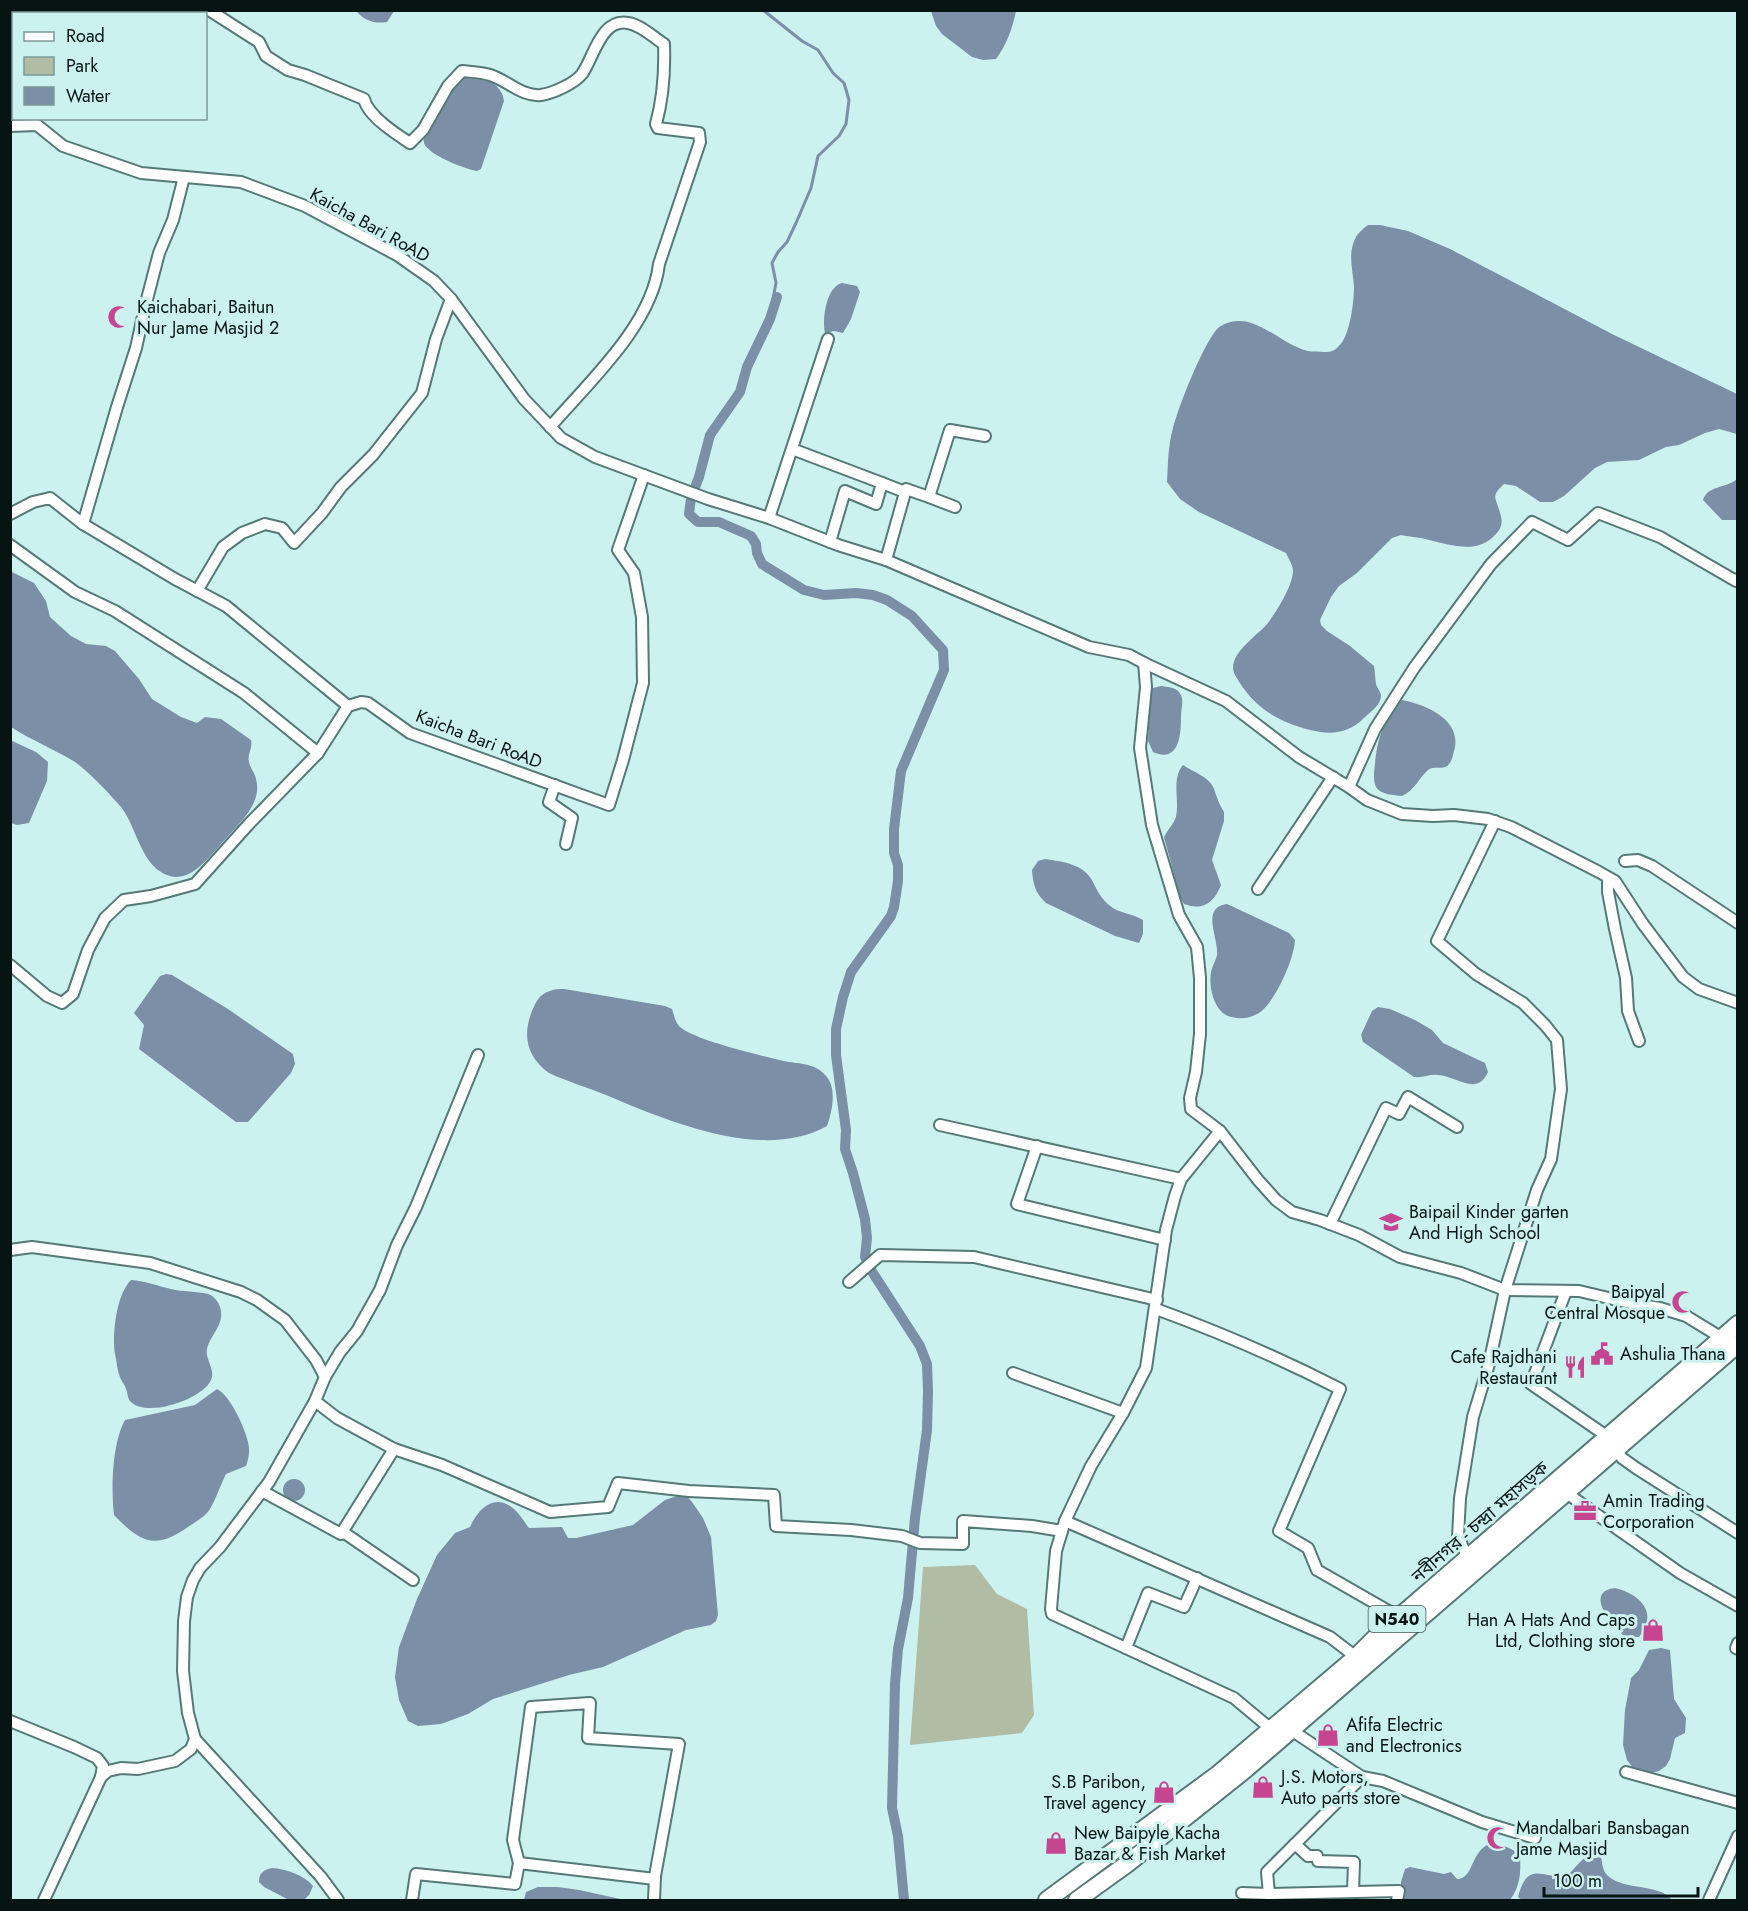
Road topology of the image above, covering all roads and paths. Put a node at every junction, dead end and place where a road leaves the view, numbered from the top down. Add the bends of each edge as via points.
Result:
1 (209, 10) edge
2 (10, 126) edge
3 (184, 177) junction
4 (452, 299) junction
5 (828, 339) dead end
6 (550, 427) junction
7 (985, 436) dead end
8 (792, 448) junction
9 (644, 475) junction
10 (882, 483) junction
11 (905, 492) junction
12 (929, 497) junction
13 (955, 507) dead end
14 (10, 514) edge
15 (769, 518) junction
16 (83, 524) junction
17 (830, 542) junction
18 (10, 545) edge
19 (886, 560) junction
20 (1737, 579) edge
21 (197, 591) junction
22 (1144, 663) junction
23 (348, 706) junction
24 (318, 753) junction
25 (1333, 777) junction
26 (555, 785) junction
27 (1349, 787) junction
28 (1495, 821) junction
29 (566, 844) dead end
30 (1625, 861) dead end
31 (1608, 878) junction
32 (1258, 889) dead end
33 (1737, 923) edge
34 (10, 965) edge
35 (1737, 1003) edge
36 (1639, 1041) dead end
37 (478, 1055) dead end
38 (940, 1125) dead end
39 (1457, 1127) dead end
40 (1220, 1131) junction
41 (1037, 1146) junction
42 (1181, 1179) junction
43 (1330, 1224) junction
44 (1165, 1240) junction
45 (10, 1250) edge
46 (849, 1282) dead end
47 (1505, 1290) junction
48 (1566, 1292) junction
49 (1157, 1305) junction
50 (1737, 1324) edge
51 (1730, 1341) edge
52 (1013, 1373) dead end
53 (325, 1377) junction
54 (315, 1401) junction
55 (1123, 1413) junction
56 (1612, 1443) junction
57 (394, 1449) junction
58 (262, 1491) junction
59 (1565, 1492) junction
60 (1063, 1526) junction
61 (343, 1532) junction
62 (1737, 1533) edge
63 (1468, 1558) junction
64 (1197, 1578) junction
65 (412, 1580) dead end
66 (1737, 1606) edge
67 (1399, 1617) junction
68 (1737, 1643) edge
69 (1126, 1647) junction
70 (1737, 1649) edge
71 (1356, 1657) junction
72 (10, 1721) edge
73 (1271, 1729) junction
74 (1291, 1730) junction
75 (195, 1739) junction
76 (1626, 1772) dead end
77 (101, 1777) junction
78 (1362, 1777) junction
79 (1737, 1803) edge
80 (1737, 1836) edge
81 (1535, 1838) dead end
82 (1295, 1844) junction
83 (519, 1863) junction
84 (655, 1879) junction
85 (1353, 1892) junction
86 (1242, 1893) dead end
87 (1269, 1894) junction
88 (44, 1900) edge
89 (338, 1900) edge
90 (412, 1900) edge
91 (654, 1900) edge
92 (1047, 1900) edge
93 (1077, 1900) edge
94 (1397, 1900) edge
95 (1709, 1900) edge

1 - 6 street via 259,42 266,56 288,70 364,99 391,131 410,143 462,71 490,75 534,95 543,95 581,75 598,44 616,23 629,23 664,44 665,66 656,124 658,128 699,134 700,142 659,264 657,281 631,334
2 - 3 street, Kaicha Bari RoAD via 37,126 63,146 141,173
3 - 4 street, Kaicha Bari RoAD via 241,182 305,206 397,255
3 - 16 street
4 - 6 street, Kaicha Bari RoAD via 524,399
4 - 21 street via 436,339 422,393 373,455 294,543 282,528 265,524 242,533 223,547
5 - 8 street
6 - 9 street, Kaicha Bari RoAD via 561,438 595,457
7 - 12 street via 950,430
8 - 10 street
8 - 15 street
9 - 15 street, Kaicha Bari RoAD
9 - 26 street, Kaicha Bari RoAD via 618,550 634,573 644,649 643,683 623,760 609,805
10 - 11 street
10 - 17 street via 876,504 845,491
11 - 12 street via 906,489
11 - 19 street
12 - 13 street
14 - 16 street via 50,498
15 - 17 street, Kaicha Bari RoAD
16 - 21 street
17 - 19 street, Kaicha Bari RoAD
18 - 24 street via 75,592 115,611 244,693
19 - 22 street, Kaicha Bari RoAD via 1089,647 1129,655
20 - 27 street via 1660,537 1598,513 1569,540 1532,522 1491,564 1414,668 1375,729
21 - 23 street via 226,606
22 - 25 street, Kaicha Bari RoAD via 1226,701 1299,757
22 - 40 street via 1146,687 1140,748 1152,825 1179,915 1197,947 1200,1034 1191,1108
23 - 24 street
23 - 26 street, Kaicha Bari RoAD via 368,703 410,733
24 - 34 street via 195,884 124,900 105,918 88,950 73,994 62,1003 47,996
25 - 27 street, Kaicha Bari RoAD
25 - 32 street
26 - 29 street via 549,802 572,818
27 - 28 street, Kaicha Bari RoAD via 1367,800 1402,814 1475,816
28 - 31 street, Kaicha Bari RoAD
28 - 47 street via 1437,941 1476,974 1523,1003 1557,1040 1561,1089 1551,1160 1537,1190
30 - 33 street via 1638,860 1652,866
31 - 35 street via 1615,881 1683,977 1699,989
31 - 36 street via 1628,1011
37 - 53 street via 380,1290
38 - 41 street
39 - 43 street via 1408,1097 1399,1114 1386,1108
40 - 42 street
40 - 43 street via 1276,1200 1292,1212
41 - 42 street
41 - 44 street via 1017,1204
42 - 44 street
43 - 47 street via 1400,1257 1461,1273
44 - 49 street
45 - 53 street via 32,1247 150,1263 241,1292 285,1320
46 - 49 street via 880,1255 974,1257
47 - 48 street
47 - 63 street via 1473,1417 1460,1498 1458,1538
48 - 51 street via 1579,1291 1660,1308 1686,1316
48 - 56 street via 1531,1384
49 - 55 street via 1146,1368
49 - 67 street via 1340,1389 1279,1531 1308,1548 1317,1570
50 - 51 highway, নবীনগর - চন্দ্রা মহাসড়ক / N540
51 - 56 highway, নবীনগর - চন্দ্রা মহাসড়ক / N540
52 - 55 street
53 - 54 street
54 - 57 street via 337,1418
54 - 58 street
55 - 60 street via 1091,1466
56 - 59 highway, নবীনগর - চন্দ্রা মহাসড়ক / N540
56 - 62 street via 1622,1458
56 - 63 highway, নবীনগর - চন্দ্রা মহাসড়ক / N540
57 - 60 street via 442,1465 550,1512 608,1507 618,1483 774,1495 776,1526 902,1536 920,1543 963,1544 963,1521
57 - 61 street
58 - 61 street
58 - 75 street via 200,1568 187,1597 183,1671
59 - 66 street via 1680,1573
59 - 74 highway, নবীনগর - চন্দ্রা মহাসড়ক / N540
60 - 64 street
60 - 69 street via 1056,1551 1052,1614
61 - 65 street
63 - 67 highway, নবীনগর - চন্দ্রা মহাসড়ক / N540
64 - 69 street via 1184,1607 1148,1593
64 - 71 street via 1330,1637
67 - 71 highway, নবীনগর - চন্দ্রা মহাসড়ক / N540
68 - 70 street
69 - 73 street via 1234,1698
71 - 73 highway, নবীনগর - চন্দ্রা মহাসড়ক / N540
72 - 77 street via 97,1758 103,1766
73 - 92 highway, নবীনগর - চন্দ্রা মহাসড়ক / N540 via 1217,1775
74 - 78 street
74 - 93 highway, নবীনগর - চন্দ্রা মহাসড়ক / N540
75 - 77 street via 191,1749 175,1761 138,1769 121,1768
75 - 89 street
76 - 79 street
77 - 88 street
78 - 81 street via 1383,1781 1482,1822
78 - 82 street
80 - 95 street
82 - 85 street via 1308,1856 1317,1856 1318,1861 1354,1862
82 - 87 street via 1267,1872
83 - 84 street
83 - 84 street via 513,1840 531,1707 590,1703 588,1738 679,1744
83 - 90 street via 515,1884 416,1874
84 - 91 street
85 - 87 street
85 - 94 street via 1399,1891
86 - 87 street

